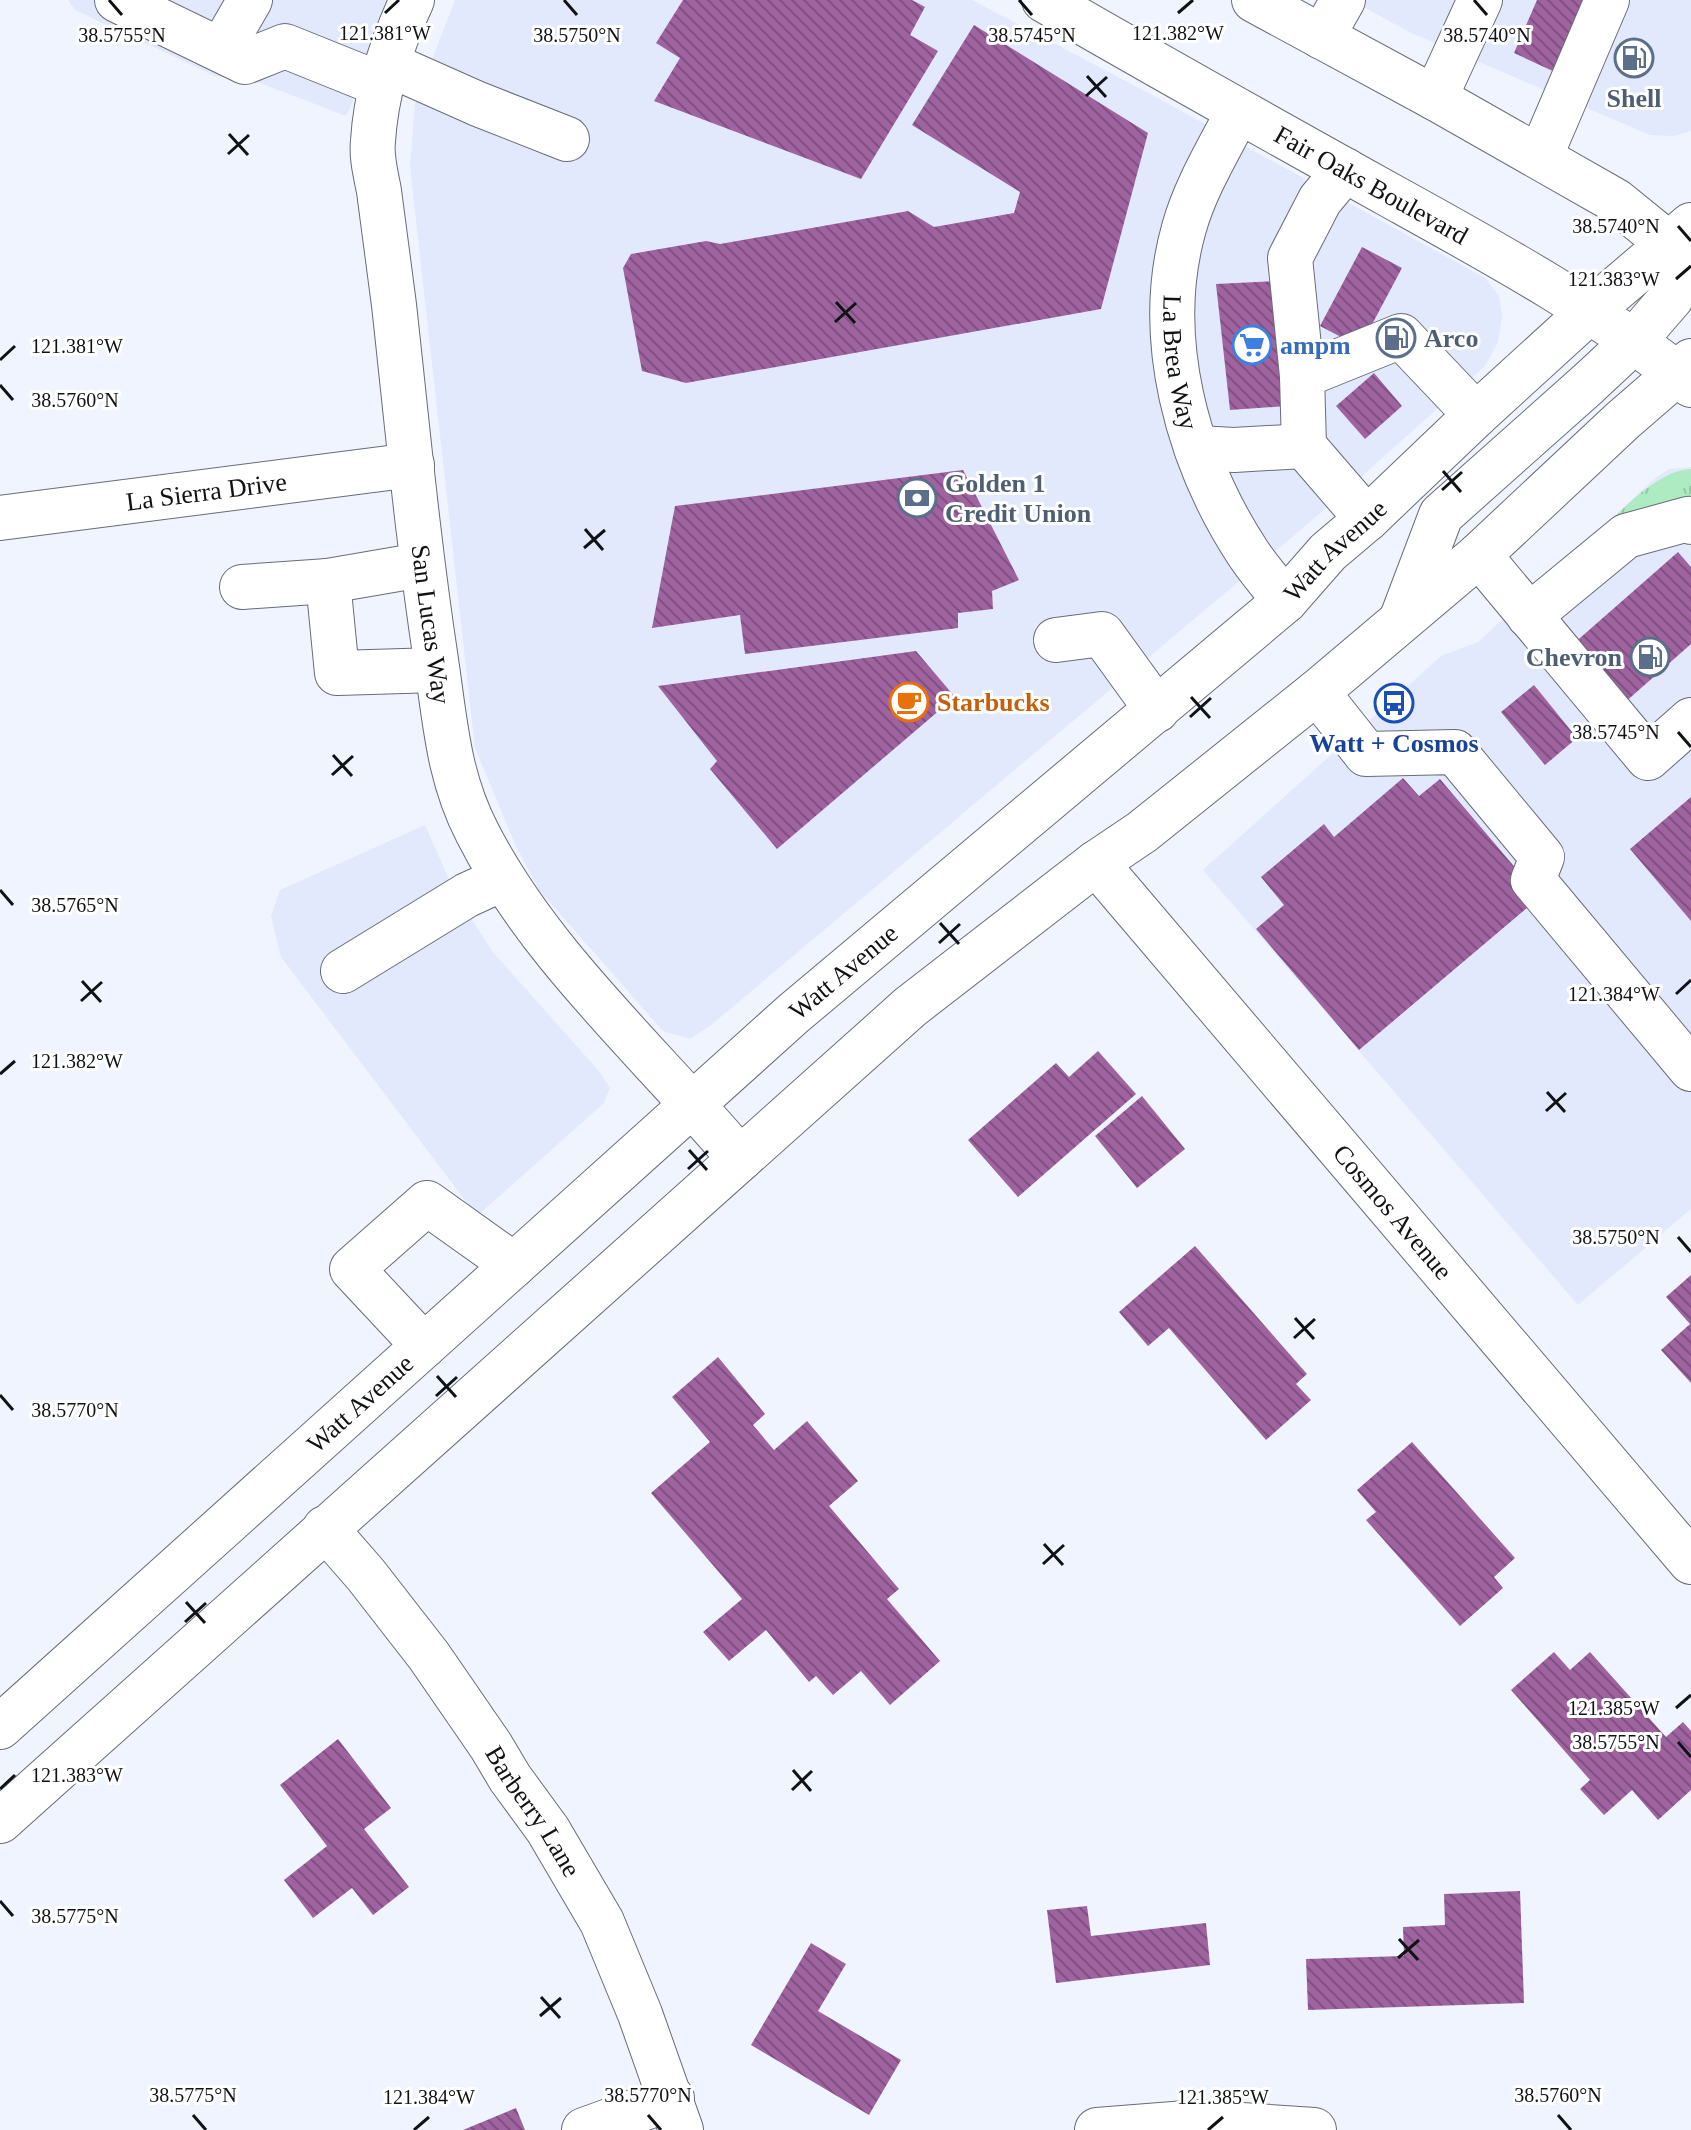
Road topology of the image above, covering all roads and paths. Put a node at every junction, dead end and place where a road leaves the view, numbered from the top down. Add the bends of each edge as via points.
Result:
1 (117, 0) edge
2 (250, 0) edge
3 (412, 0) edge
4 (1044, 0) edge
5 (1254, 0) edge
6 (1480, 0) edge
7 (1607, 0) edge
8 (1332, 18) edge
9 (221, 50) junction
10 (385, 74) junction
11 (1435, 98) junction
12 (1238, 112) junction
13 (567, 139) dead end
14 (1540, 157) junction
15 (1345, 170) junction
16 (1684, 243) edge
17 (1590, 311) junction
18 (1633, 342) junction
19 (1686, 373) edge
20 (1302, 376) junction
21 (1476, 415) junction
22 (1304, 446) junction
23 (1197, 448) junction
24 (412, 465) junction
25 (0, 518) edge
26 (1367, 519) junction
27 (1691, 522) edge
28 (1479, 555) junction
29 (421, 565) junction
30 (328, 581) junction
31 (242, 587) dead end
32 (1285, 601) junction
33 (1529, 616) junction
34 (1401, 621) junction
35 (1056, 640) dead end
36 (437, 670) junction
37 (1317, 692) junction
38 (1157, 710) junction
39 (1691, 720) edge
40 (1096, 863) junction
41 (502, 879) junction
42 (343, 971) dead end
43 (1691, 1069) edge
44 (693, 1103) junction
45 (740, 1159) junction
46 (514, 1265) junction
47 (424, 1346) junction
48 (325, 1528) junction
49 (1691, 1562) edge
50 (0, 1727) edge
51 (0, 1821) edge
52 (677, 2114) edge
53 (584, 2130) edge
54 (1097, 2130) edge
55 (1314, 2130) edge

1 - 9 main road
2 - 9 main road
3 - 10 main road, San Lucas Way
4 - 12 main road, Fair Oaks Boulevard
5 - 8 main road
6 - 11 main road
7 - 14 main road
8 - 11 main road
9 - 10 main road via 245,62 285,46
10 - 13 main road
10 - 24 main road, San Lucas Way via 372,143
11 - 14 main road
12 - 15 main road, Fair Oaks Boulevard
12 - 23 main road, La Brea Way via 1184,226 1173,279 1171,327 1178,382
14 - 16 main road
15 - 17 main road, Fair Oaks Boulevard
15 - 20 main road via 1320,200 1290,258
16 - 17 main road, Watt Avenue
16 - 18 main road via 1671,298
17 - 18 main road, Fair Oaks Boulevard
17 - 21 main road, Watt Avenue
18 - 19 main road, Fair Oaks Boulevard
18 - 34 main road via 1441,515
19 - 28 main road via 1622,421
20 - 21 main road via 1401,336
20 - 22 main road
21 - 26 main road, Watt Avenue
22 - 23 main road
22 - 26 main road
23 - 32 main road, La Brea Way via 1238,537
24 - 25 main road, La Sierra Drive
24 - 29 main road, San Lucas Way
26 - 32 main road, Watt Avenue via 1328,552
27 - 33 main road via 1626,536
28 - 33 main road
28 - 34 main road
29 - 30 main road
29 - 36 main road, San Lucas Way
30 - 31 main road
30 - 36 main road via 337,673
32 - 38 main road, Watt Avenue
33 - 39 main road via 1648,758
34 - 37 main road
35 - 38 main road via 1102,634
36 - 41 main road, San Lucas Way via 456,781
37 - 40 main road
37 - 43 main road via 1366,754 1455,752 1542,857 1533,880
38 - 44 main road, Watt Avenue
40 - 45 main road via 910,1007
40 - 49 main road, Cosmos Avenue
41 - 42 main road
41 - 44 main road, San Lucas Way via 532,924
44 - 45 main road, San Lucas Way
44 - 46 main road, Watt Avenue
45 - 48 main road
46 - 47 main road, Watt Avenue
46 - 47 main road via 427,1203 352,1269
47 - 50 main road, Watt Avenue
48 - 51 main road
48 - 52 main road, Barberry Lane via 429,1656 548,1830 602,1922
52 - 53 main road
54 - 55 main road via 1199,2122

